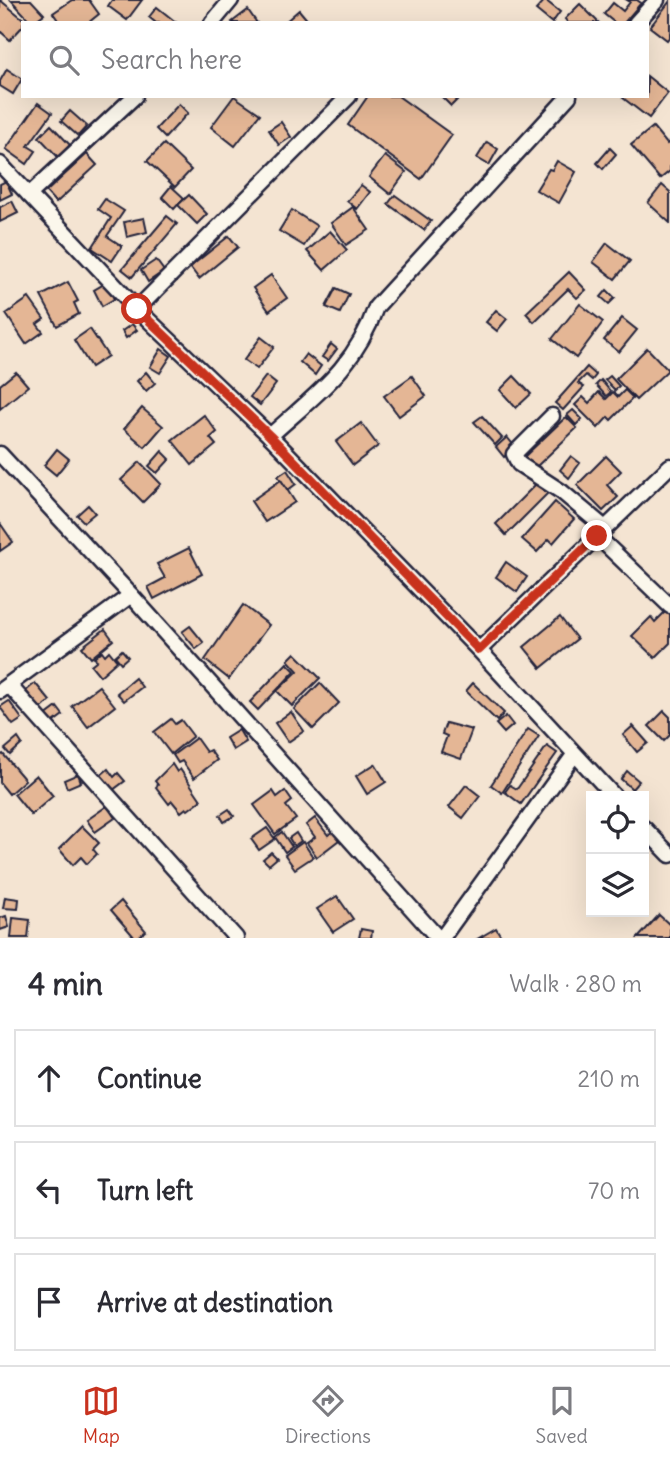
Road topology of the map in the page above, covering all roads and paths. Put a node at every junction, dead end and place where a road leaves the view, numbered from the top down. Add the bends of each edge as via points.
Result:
1 (231, 0) edge
2 (657, 0) edge
3 (214, 21) edge
4 (638, 21) edge
5 (133, 98) edge
6 (347, 98) edge
7 (567, 98) edge
8 (3, 171) edge
9 (29, 195) junction
10 (137, 309) junction
11 (552, 416) dead end
12 (270, 436) junction
13 (1, 459) edge
14 (670, 466) edge
15 (601, 532) junction
16 (131, 595) junction
17 (670, 606) edge
18 (479, 650) junction
19 (5, 688) edge
20 (574, 755) junction
21 (609, 791) edge
22 (649, 833) edge
23 (670, 855) edge
24 (236, 938) edge
25 (440, 938) edge

1 - 3 street
2 - 4 street
5 - 9 street
6 - 10 street
7 - 12 street via 376,307 367,332 341,372
8 - 9 street
9 - 10 street
10 - 12 street
11 - 15 street via 514,454 519,464 562,492
12 - 18 street
13 - 16 street
14 - 15 street
15 - 17 street
15 - 18 street
16 - 19 street
16 - 25 street
18 - 20 street
19 - 24 street
20 - 21 street
20 - 25 street
22 - 23 street

